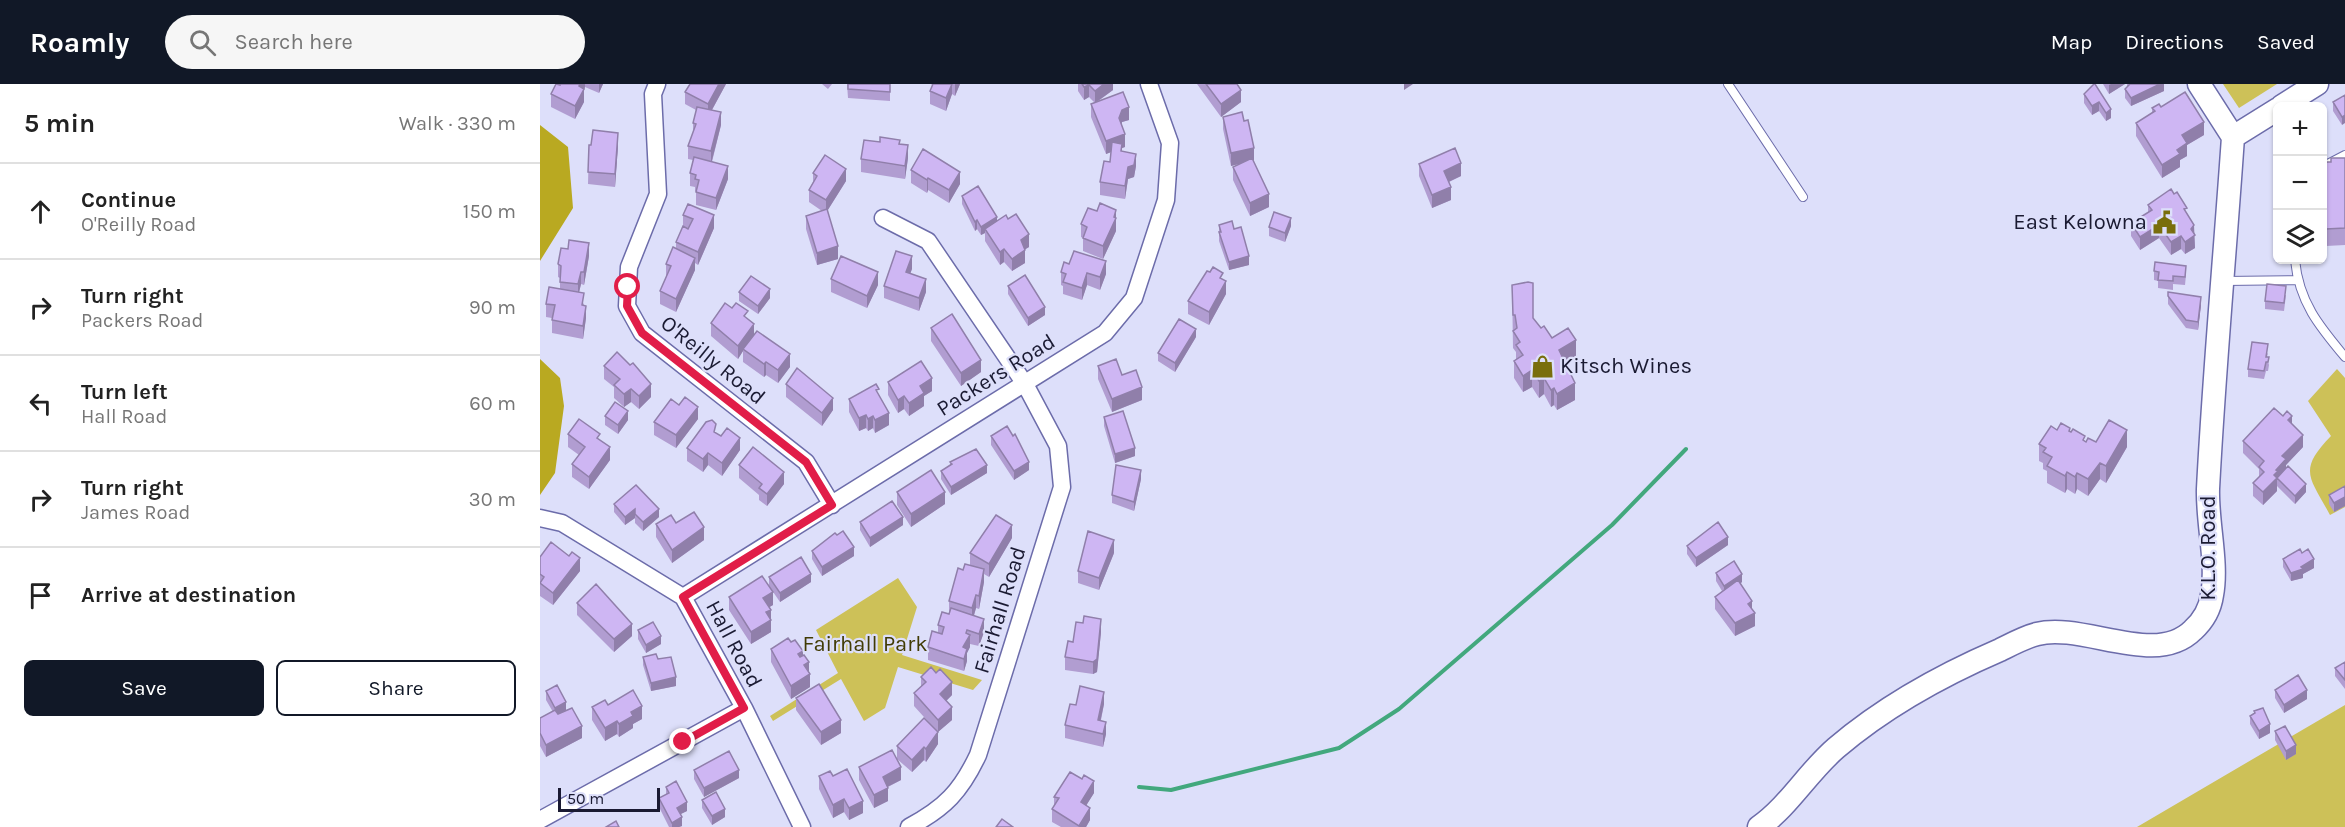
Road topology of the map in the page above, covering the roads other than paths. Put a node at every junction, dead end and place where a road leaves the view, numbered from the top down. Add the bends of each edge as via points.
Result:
1 (657, 84) edge
2 (1149, 84) edge
3 (1728, 84) edge
4 (2199, 84) edge
5 (2317, 84) edge
6 (2288, 102) edge
7 (2273, 112) edge
8 (2234, 137) junction
9 (2345, 154) edge
10 (2327, 164) edge
11 (1803, 197) dead end
12 (883, 218) dead end
13 (2296, 264) edge
14 (2298, 280) junction
15 (2224, 281) junction
16 (2345, 357) edge
17 (1025, 384) junction
18 (832, 505) junction
19 (540, 518) edge
20 (683, 597) junction
21 (744, 708) junction
22 (540, 820) edge
23 (802, 827) edge
24 (909, 827) edge
25 (1759, 827) edge

1 - 18 street, O'Reilly Road via 653,94 658,194 629,267 627,306 642,333 806,462
2 - 17 street, Packers Road via 1170,143 1166,200 1134,298 1105,333
3 - 11 lane
4 - 8 main road
5 - 6 main road
7 - 8 main road
8 - 15 main road, K.L.O. Road
9 - 10 lane
12 - 17 street, Fairhall Road via 928,241
13 - 14 lane
14 - 15 lane
14 - 16 lane via 2311,316
15 - 25 main road, K.L.O. Road via 2208,491 2213,594 2207,614 2176,642 2156,645 2039,633 1989,654 1933,681 1835,748 1773,817
17 - 18 street, Packers Road
17 - 24 street, Fairhall Road via 1058,446 1062,487 978,755 965,783 937,812
18 - 20 street, Packers Road
19 - 20 street, Hall Road via 562,523
20 - 21 street, Hall Road
21 - 22 street
21 - 23 street, Hall Road

